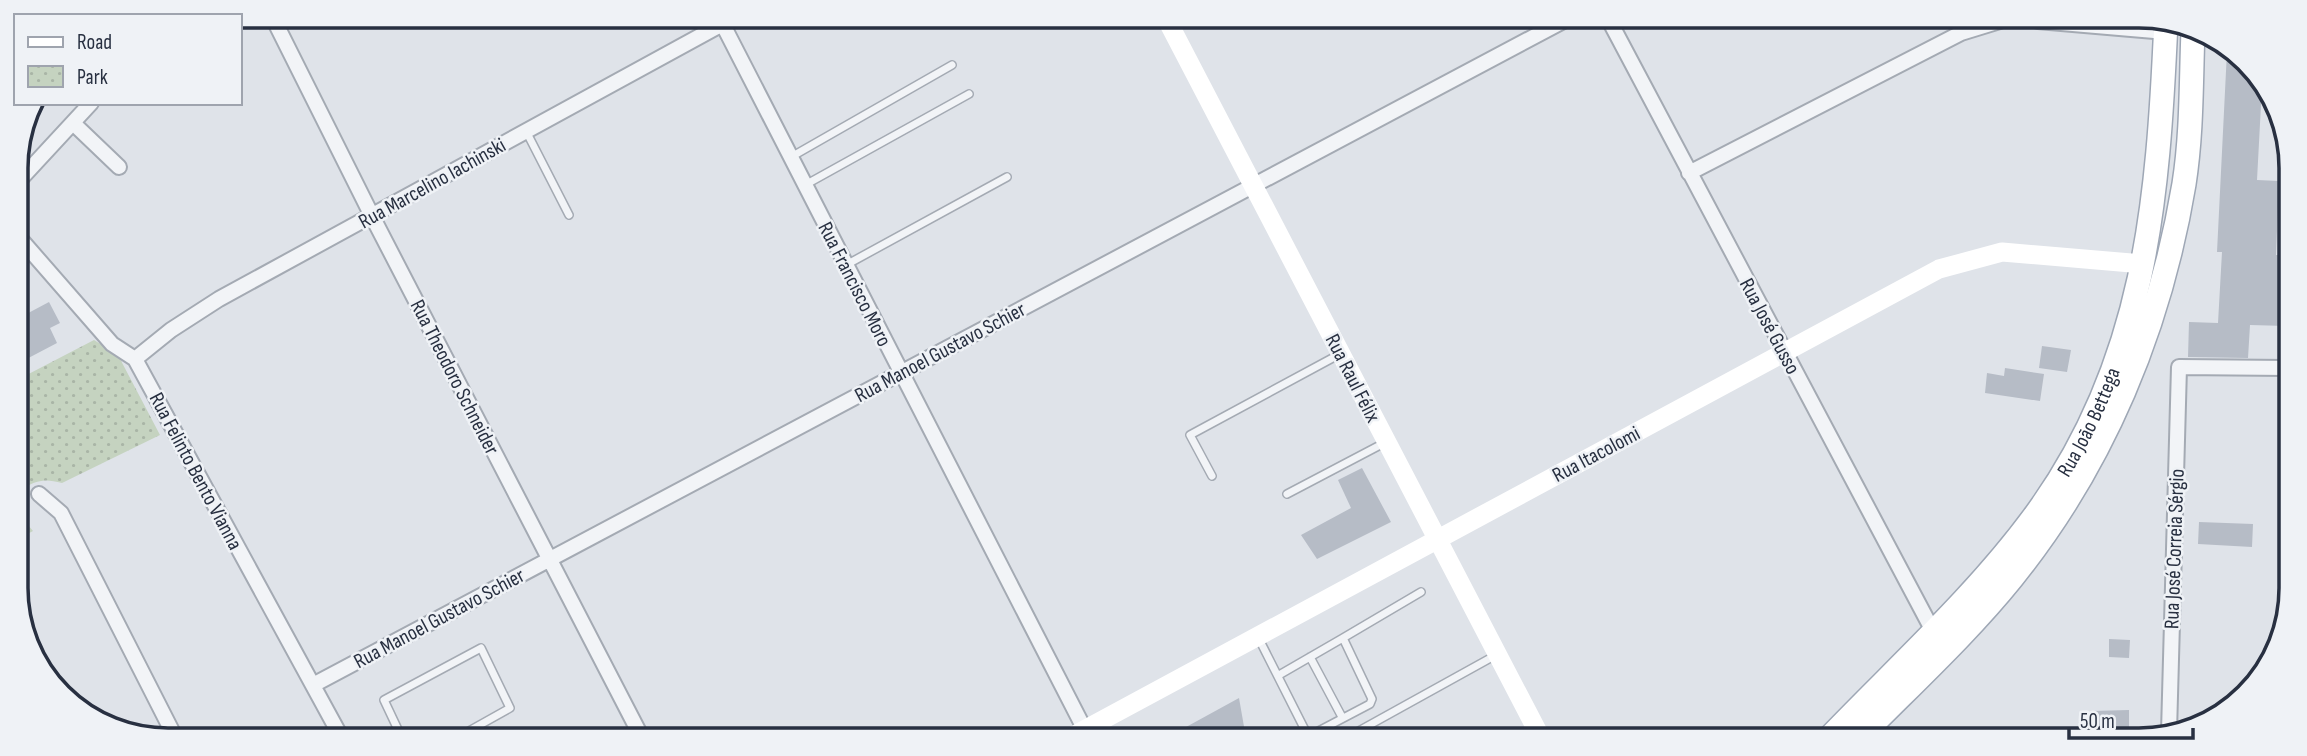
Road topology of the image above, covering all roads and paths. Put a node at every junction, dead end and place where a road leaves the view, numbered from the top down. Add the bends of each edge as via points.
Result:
1 (279, 28) edge
2 (709, 28) edge
3 (729, 28) edge
4 (1171, 28) edge
5 (1550, 28) edge
6 (1613, 28) edge
7 (1977, 28) edge
8 (2166, 31) edge
9 (2192, 39) edge
10 (952, 65) dead end
11 (968, 94) dead end
12 (89, 105) edge
13 (73, 123) junction
14 (526, 131) junction
15 (790, 157) junction
16 (119, 167) dead end
17 (28, 171) edge
18 (1689, 173) junction
19 (1007, 177) dead end
20 (805, 185) junction
21 (1253, 186) junction
22 (569, 215) dead end
23 (372, 216) junction
24 (28, 248) edge
25 (2143, 264) junction
26 (845, 265) junction
27 (2149, 321) junction
28 (1784, 352) junction
29 (1340, 354) junction
30 (135, 359) junction
31 (2279, 368) edge
32 (900, 373) junction
33 (1386, 442) junction
34 (1212, 476) dead end
35 (39, 494) dead end
36 (1287, 494) dead end
37 (1437, 540) junction
38 (550, 559) junction
39 (1422, 592) dead end
40 (1933, 631) junction
41 (1258, 636) junction
42 (1343, 638) junction
43 (1497, 655) junction
44 (1310, 657) junction
45 (1279, 675) junction
46 (313, 685) junction
47 (1342, 717) junction
48 (2169, 724) edge
49 (170, 728) edge
50 (336, 728) edge
51 (397, 728) edge
52 (474, 728) edge
53 (637, 728) edge
54 (1078, 728) edge
55 (1094, 728) edge
56 (1304, 728) edge
57 (1323, 728) edge
58 (1364, 728) edge
59 (1536, 728) edge
60 (1839, 728) edge
61 (1869, 728) edge

1 - 23 street, Rua Theodoro Schneider
2 - 14 street, Rua Marcelino Iachinski
3 - 15 street, Rua Francisco Moro
4 - 21 main road, Rua Raul Félix
5 - 21 street, Rua Manoel Gustavo Schier
6 - 18 street, Rua José Gusso
7 - 18 street
8 - 25 main road, Rua João Bettega via 2156,193
9 - 27 main road, Rua João Bettega via 2184,185
10 - 15 lane
11 - 20 lane
12 - 13 street
13 - 16 street
13 - 17 street
14 - 22 lane
14 - 23 street, Rua Marcelino Iachinski
15 - 20 street, Rua Francisco Moro
18 - 28 street, Rua José Gusso
19 - 26 lane
20 - 26 street, Rua Francisco Moro
21 - 29 main road, Rua Raul Félix
21 - 32 street, Rua Manoel Gustavo Schier
23 - 30 street, Rua Marcelino Iachinski via 210,305
23 - 38 street, Rua Theodoro Schneider
24 - 30 street, Rua Felinto Bento Vianna via 112,344
25 - 27 main road via 2149,284
25 - 28 main road, Rua Itacolomi via 2002,252 1939,269
25 - 40 main road, Rua João Bettega via 2114,367 2082,442 2013,545
26 - 32 street, Rua Francisco Moro
27 - 61 main road, Rua João Bettega via 2116,413 2065,505 1979,616
28 - 37 main road, Rua Itacolomi
28 - 40 street, Rua José Gusso
29 - 33 main road, Rua Raul Félix
29 - 34 lane via 1190,435
30 - 46 street, Rua Felinto Bento Vianna
31 - 48 street, Rua José Correia Sérgio via 2179,367
32 - 38 street, Rua Manoel Gustavo Schier
32 - 54 street, Rua Francisco Moro
33 - 36 lane
33 - 37 main road, Rua Raul Félix
35 - 49 street via 61,513
37 - 41 main road, Rua Itacolomi
37 - 43 main road, Rua Raul Félix
38 - 46 street, Rua Manoel Gustavo Schier
38 - 53 street, Rua Theodoro Schneider
39 - 42 lane
40 - 60 main road, Rua João Bettega
41 - 45 lane
41 - 55 main road, Rua Itacolomi
42 - 44 lane
42 - 47 lane via 1372,699
43 - 58 lane
43 - 59 main road, Rua Raul Félix
44 - 45 lane
44 - 47 lane
45 - 56 lane
46 - 50 street, Rua Felinto Bento Vianna
47 - 57 lane
51 - 52 lane via 384,700 481,648 510,708

